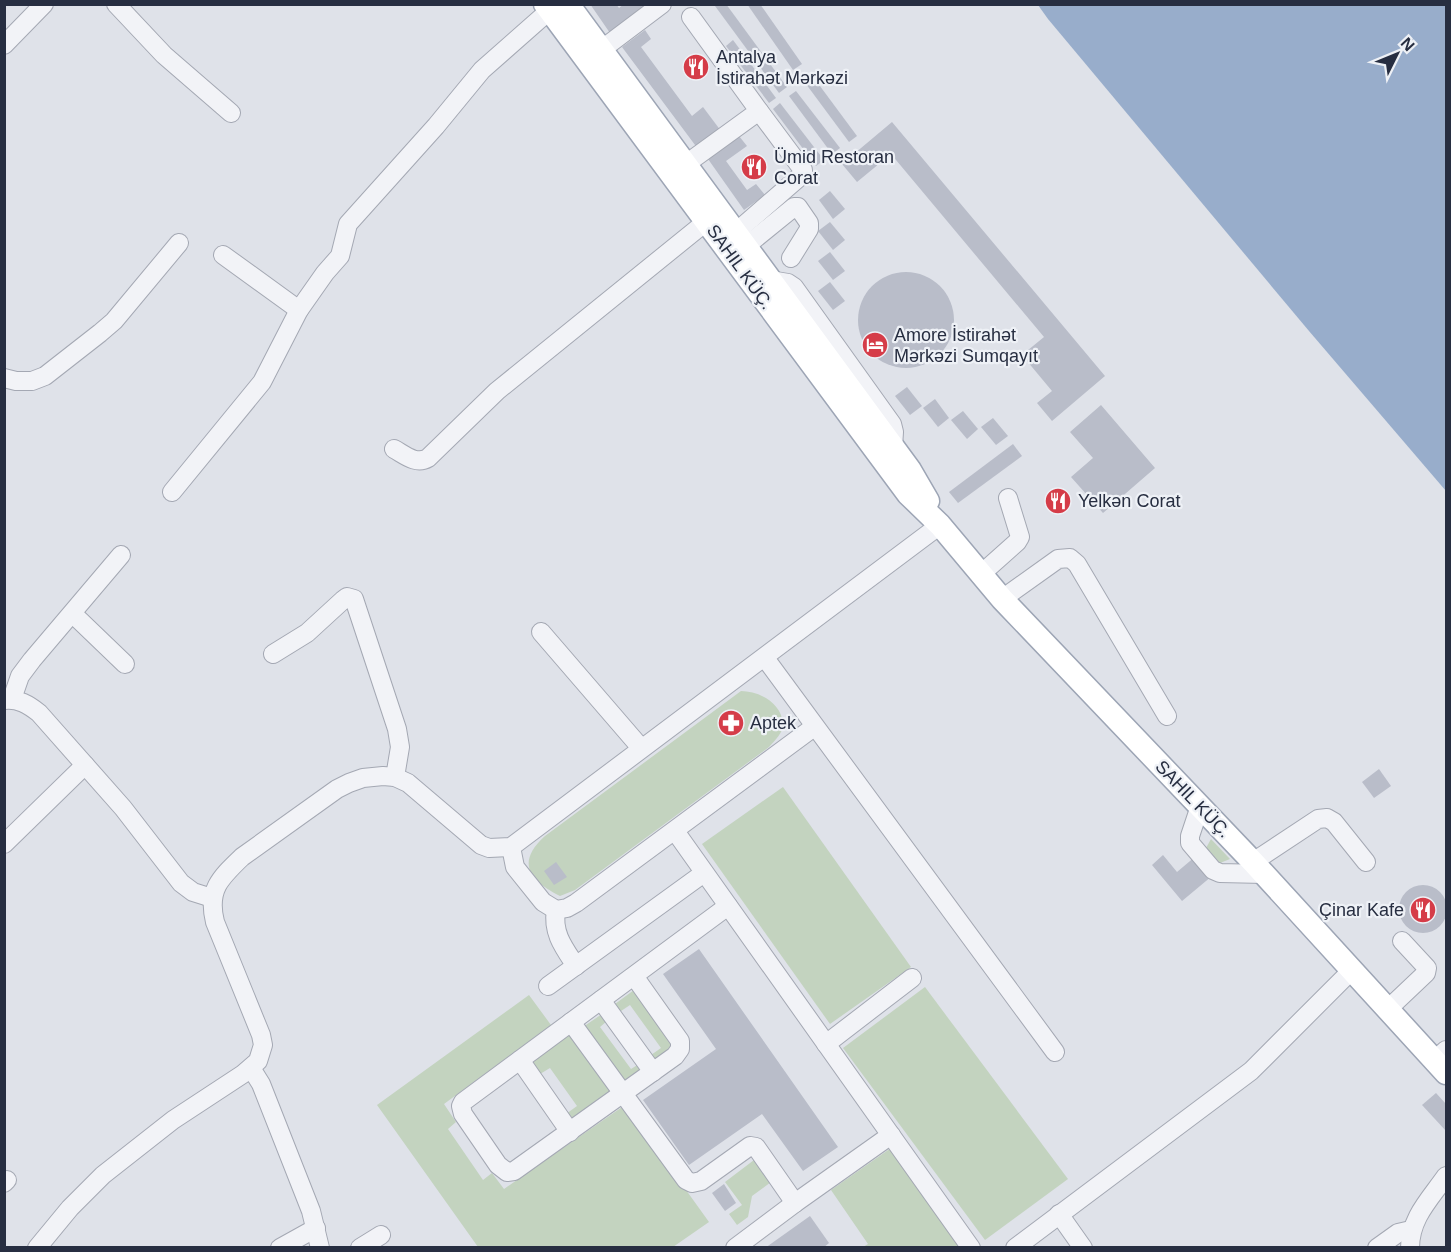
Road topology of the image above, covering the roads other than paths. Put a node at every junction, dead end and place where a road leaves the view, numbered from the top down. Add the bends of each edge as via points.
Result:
1 (44, 4) edge
2 (116, 4) edge
3 (662, 4) edge
4 (554, 6) edge
5 (691, 17) dead end
6 (4, 45) edge
7 (601, 50) junction
8 (759, 111) junction
9 (231, 113) dead end
10 (686, 164) junction
11 (707, 221) junction
12 (741, 239) junction
13 (179, 243) dead end
14 (223, 255) dead end
15 (791, 258) dead end
16 (299, 310) junction
17 (4, 378) edge
18 (394, 449) dead end
19 (172, 492) dead end
20 (1008, 498) dead end
21 (940, 525) junction
22 (121, 555) dead end
23 (980, 575) junction
24 (1002, 599) junction
25 (73, 614) junction
26 (541, 632) dead end
27 (273, 654) dead end
28 (765, 658) junction
29 (125, 664) dead end
30 (8, 699) edge
31 (1167, 716) dead end
32 (814, 726) junction
33 (641, 748) junction
34 (85, 765) junction
35 (395, 777) junction
36 (1200, 806) junction
37 (675, 831) junction
38 (4, 844) edge
39 (511, 846) junction
40 (1366, 862) dead end
41 (1259, 868) junction
42 (704, 873) junction
43 (212, 898) junction
44 (728, 906) junction
45 (556, 910) junction
46 (1402, 941) dead end
47 (576, 966) junction
48 (1352, 970) junction
49 (634, 976) junction
50 (912, 978) dead end
51 (548, 986) dead end
52 (601, 1000) junction
53 (1388, 1009) junction
54 (572, 1022) junction
55 (826, 1044) junction
56 (1055, 1052) dead end
57 (520, 1060) junction
58 (1443, 1061) edge
59 (251, 1068) junction
60 (653, 1072) junction
61 (622, 1094) junction
62 (570, 1132) junction
63 (891, 1135) junction
64 (1446, 1176) edge
65 (795, 1203) junction
66 (1059, 1214) junction
67 (316, 1228) junction
68 (381, 1235) dead end
69 (1411, 1239) edge
70 (37, 1248) edge
71 (280, 1248) edge
72 (321, 1248) edge
73 (360, 1248) edge
74 (735, 1248) edge
75 (971, 1248) edge
76 (1015, 1248) edge
77 (1083, 1248) edge
78 (1377, 1248) edge

1 - 6 street
2 - 9 street via 164,55
3 - 7 street
4 - 7 main road, SAHIL KÜÇ.
4 - 11 main road, SAHIL KÜÇ.
4 - 16 street via 482,70 348,224 340,256
5 - 8 street
7 - 10 main road, SAHIL KÜÇ.
8 - 10 street
8 - 12 street via 803,174
10 - 12 main road, SAHIL KÜÇ.
11 - 18 street via 497,391 428,458 416,461
11 - 21 main road, SAHIL KÜÇ. via 896,480
12 - 15 street via 798,207 809,229
12 - 21 main road, SAHIL KÜÇ. via 893,447
13 - 17 street via 114,321 45,376 32,381
14 - 16 street
16 - 19 street via 262,382
20 - 23 street via 1020,537
21 - 23 main road, SAHIL KÜÇ.
21 - 28 street
22 - 25 street
23 - 24 main road, SAHIL KÜÇ.
24 - 31 street via 1058,559 1070,558
24 - 36 main road, SAHIL KÜÇ.
25 - 29 street
25 - 30 street via 20,676
26 - 33 street
27 - 35 street via 307,633 347,597 354,599 397,729 400,747
28 - 32 street
28 - 33 street
30 - 34 street via 29,705 39,713
32 - 37 street
32 - 56 street
33 - 39 street
34 - 38 street
34 - 43 street via 181,883
35 - 39 street via 418,790 481,845
35 - 43 street via 363,778 337,789 242,857 221,880
36 - 41 main road, SAHIL KÜÇ.
36 - 41 street via 1190,843 1213,870 1220,873
37 - 42 street
37 - 45 street via 576,903
39 - 45 street via 515,867 543,902
40 - 41 street via 1328,818 1318,819
41 - 48 main road, SAHIL KÜÇ.
42 - 44 street
42 - 47 street
43 - 59 street via 215,922 261,1035 262,1054
44 - 49 street
44 - 55 street
45 - 47 street via 556,932
46 - 53 street via 1427,968 1426,973
47 - 51 street
48 - 53 main road, SAHIL KÜÇ.
48 - 66 street via 1251,1071
49 - 52 street
49 - 60 street via 680,1041 675,1056
50 - 55 street
52 - 54 street
52 - 60 street
53 - 58 main road, SAHIL KÜÇ.
54 - 57 street
54 - 61 street
55 - 63 street
57 - 62 street
57 - 62 street via 461,1106 498,1165 507,1172 514,1171
59 - 67 street via 261,1084
59 - 70 street via 103,1175
60 - 61 street
61 - 62 street
61 - 65 street via 686,1180 697,1183 750,1146 756,1147
63 - 65 street
63 - 75 street
64 - 69 street via 1416,1220
65 - 74 street
66 - 76 street
66 - 77 street
67 - 71 street
67 - 72 street
68 - 73 street
69 - 78 street via 1398,1233

